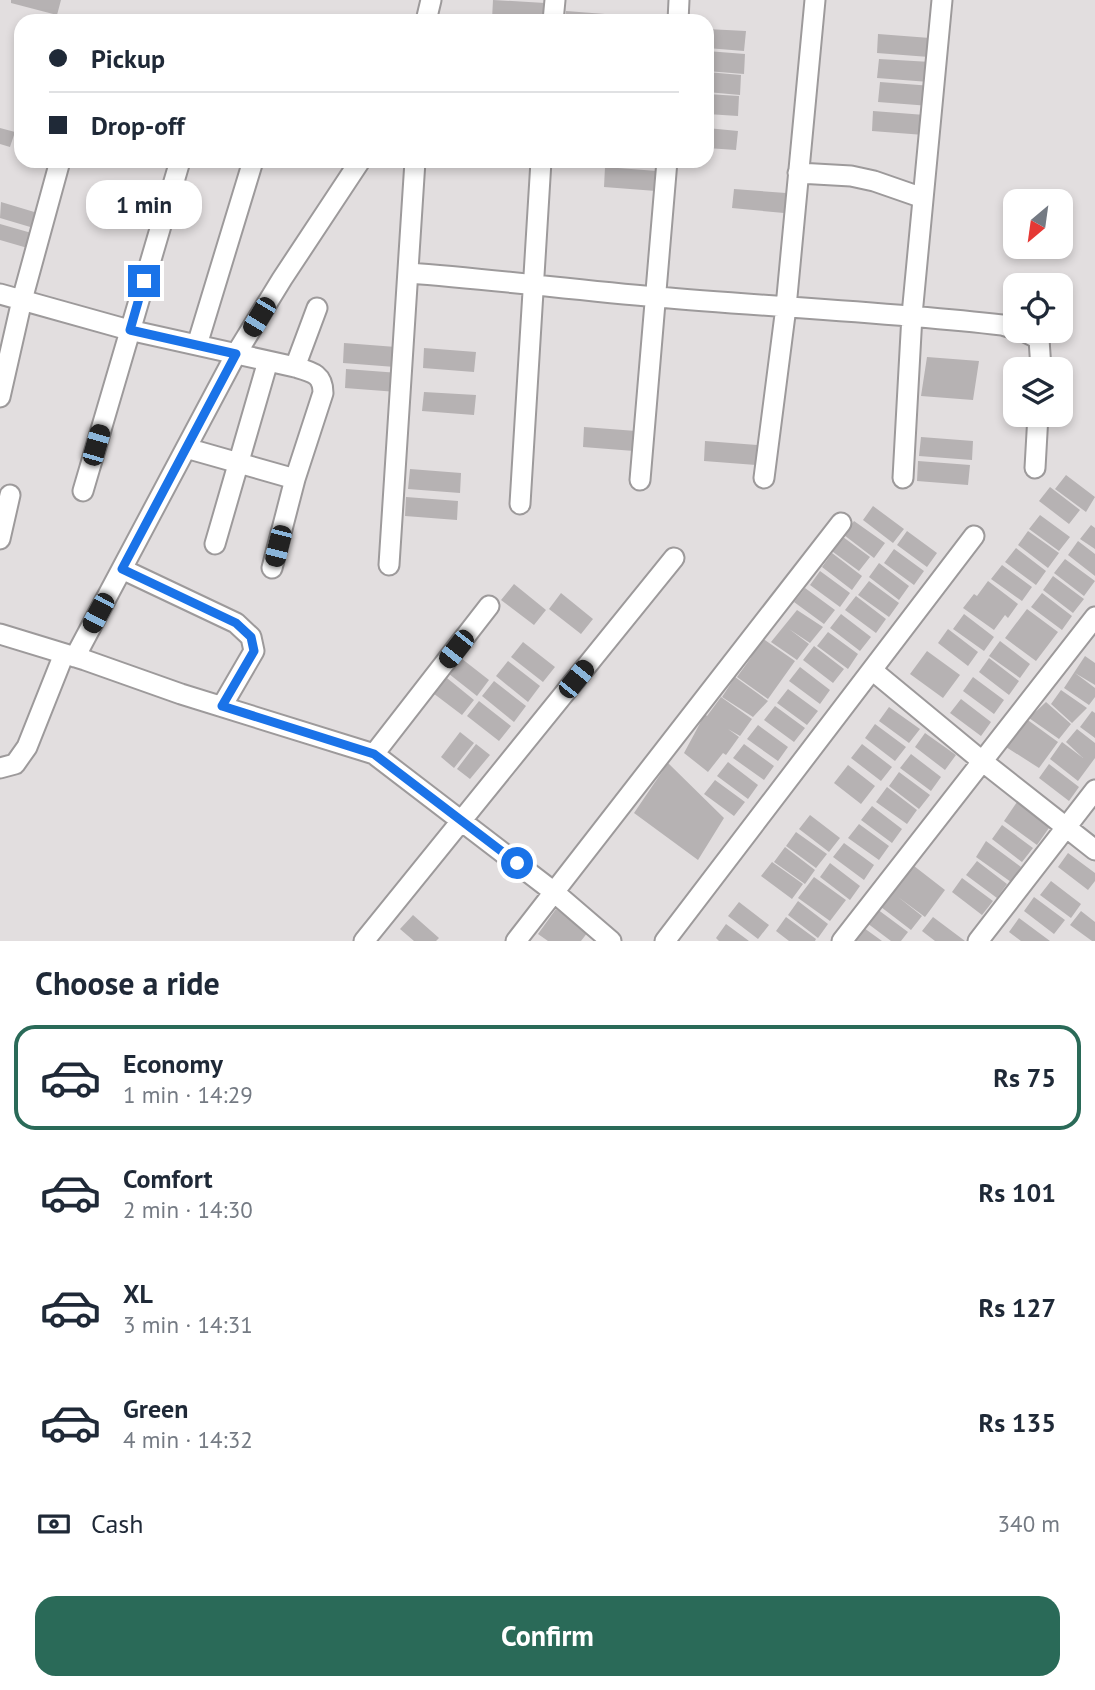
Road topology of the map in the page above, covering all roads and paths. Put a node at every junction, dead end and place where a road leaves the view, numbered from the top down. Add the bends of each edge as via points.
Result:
1 (815, 0) edge
2 (942, 0) edge
3 (58, 168) edge
4 (178, 168) edge
5 (251, 168) edge
6 (355, 168) edge
7 (415, 168) edge
8 (541, 168) edge
9 (666, 168) edge
10 (798, 173) junction
11 (923, 198) junction
12 (408, 273) junction
13 (534, 283) junction
14 (0, 295) edge
15 (655, 297) junction
16 (22, 300) junction
17 (786, 307) junction
18 (317, 308) dead end
19 (912, 315) junction
20 (1003, 325) edge
21 (130, 330) junction
22 (197, 345) junction
23 (236, 354) junction
24 (268, 362) junction
25 (295, 367) junction
26 (0, 397) edge
27 (1037, 427) edge
28 (186, 448) junction
29 (239, 463) junction
30 (1035, 468) dead end
31 (764, 478) dead end
32 (903, 478) dead end
33 (295, 479) junction
34 (640, 480) dead end
35 (83, 491) dead end
36 (10, 495) dead end
37 (520, 504) dead end
38 (841, 523) dead end
39 (974, 536) dead end
40 (0, 539) edge
41 (215, 544) dead end
42 (674, 558) dead end
43 (389, 565) dead end
44 (272, 568) dead end
45 (122, 569) junction
46 (489, 606) dead end
47 (1095, 617) edge
48 (0, 634) edge
49 (70, 655) junction
50 (872, 670) junction
51 (222, 706) junction
52 (374, 754) junction
53 (982, 761) junction
54 (0, 768) edge
55 (1095, 790) edge
56 (461, 820) junction
57 (1066, 827) junction
58 (1095, 850) edge
59 (554, 892) junction
60 (364, 941) edge
61 (516, 941) edge
62 (611, 941) edge
63 (666, 941) edge
64 (842, 941) edge
65 (978, 941) edge

1 - 10 street
2 - 11 street
3 - 16 street
4 - 21 street
5 - 22 street
6 - 23 street
7 - 12 street
8 - 13 street
9 - 15 street
10 - 11 street via 851,176
10 - 17 street
11 - 19 street
12 - 13 street
12 - 43 street
13 - 15 street
13 - 37 street
14 - 16 street
15 - 17 street
15 - 34 street
16 - 21 street
16 - 26 street
17 - 19 street
17 - 31 street
18 - 25 street
19 - 20 street
19 - 32 street
21 - 22 street
21 - 35 street
22 - 23 street
23 - 24 street
23 - 28 street
24 - 25 street
24 - 29 street
25 - 33 street via 313,372 323,383
27 - 30 street
28 - 29 street
28 - 45 street
29 - 33 street
29 - 41 street
33 - 44 street
36 - 40 street
38 - 59 street
39 - 50 street
42 - 56 street
45 - 49 street
45 - 51 street via 236,623 251,637 254,651
46 - 52 street
47 - 53 street
48 - 49 street
49 - 51 street
49 - 54 street via 27,747 15,764
50 - 53 street
50 - 63 street
51 - 52 street
52 - 56 street
53 - 57 street
53 - 64 street
55 - 57 street
56 - 59 street
56 - 60 street
57 - 58 street
57 - 65 street
59 - 61 street
59 - 62 street

